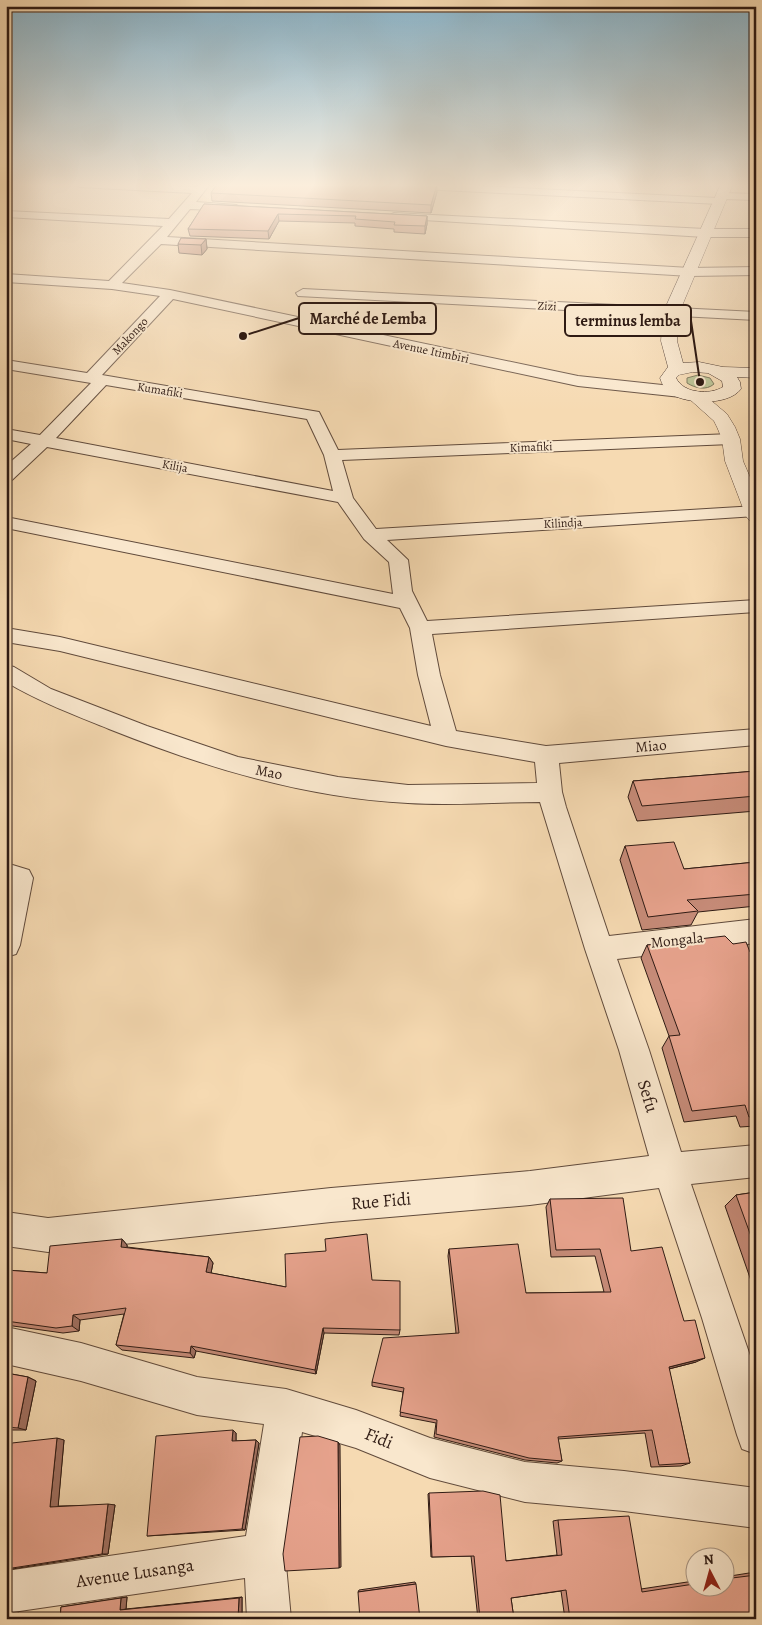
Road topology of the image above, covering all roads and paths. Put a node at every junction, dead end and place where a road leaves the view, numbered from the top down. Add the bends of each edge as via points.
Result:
1 (138, 260) edge
2 (488, 260) edge
3 (695, 260) edge
4 (756, 271) edge
5 (690, 272) junction
6 (6, 278) edge
7 (112, 285) junction
8 (302, 293) dead end
9 (170, 294) junction
10 (671, 313) junction
11 (756, 316) edge
12 (669, 341) junction
13 (6, 364) edge
14 (716, 371) junction
15 (756, 373) edge
16 (672, 374) junction
17 (96, 379) junction
18 (756, 380) edge
19 (620, 385) junction
20 (728, 391) junction
21 (688, 394) junction
22 (721, 418) junction
23 (6, 434) edge
24 (731, 439) junction
25 (44, 441) junction
26 (332, 455) junction
27 (6, 476) edge
28 (344, 498) junction
29 (755, 513) edge
30 (6, 522) edge
31 (371, 535) junction
32 (407, 603) junction
33 (756, 606) edge
34 (420, 628) junction
35 (6, 635) edge
36 (6, 672) edge
37 (756, 737) edge
38 (446, 738) junction
39 (546, 755) junction
40 (550, 792) junction
41 (6, 874) edge
42 (756, 931) edge
43 (6, 944) edge
44 (599, 949) junction
45 (756, 1161) edge
46 (670, 1170) junction
47 (6, 1229) edge
48 (6, 1345) edge
49 (286, 1408) junction
50 (756, 1435) edge
51 (756, 1508) edge
52 (264, 1554) junction
53 (6, 1592) edge
54 (269, 1619) edge

1 - 7 street
2 - 5 street
3 - 5 main road
4 - 5 street
5 - 10 main road
6 - 7 street, Avenue Itimbiri
7 - 9 street, Avenue Itimbiri
8 - 10 street, Zizi
9 - 17 street, Makongo
9 - 19 street, Avenue Itimbiri via 578,381
10 - 11 street, Zizi
10 - 12 main road
12 - 14 main road
12 - 16 main road
13 - 17 street, Kumafiki
14 - 15 main road
14 - 16 main road via 693,367
14 - 20 main road via 730,379
16 - 19 street
16 - 21 main road via 670,384
17 - 25 street, Makongo
17 - 26 street, Kumafiki via 313,415
18 - 20 main road
19 - 21 street
20 - 21 main road via 713,397
20 - 22 main road
21 - 22 main road
22 - 24 main road
23 - 25 street, Kilija
24 - 26 street, Kimafiki
24 - 29 main road via 734,461
25 - 27 street, Makongo
25 - 28 street, Kilija
26 - 28 street
28 - 31 street
29 - 31 street, Kilindja
30 - 32 street
31 - 32 street via 398,560
32 - 34 street
33 - 34 street
34 - 38 street
35 - 38 street via 60,644
36 - 40 street, Mao via 43,694 236,766 338,786 408,794
37 - 39 street, Miao
38 - 39 street
39 - 40 street, Sefu
40 - 44 street, Sefu
41 - 43 street via 20,878
42 - 44 street, Mongala
44 - 46 street, Sefu
45 - 46 street, Rue Fidi
46 - 47 street, Rue Fidi via 530,1188 48,1235
46 - 50 street, Sefu
48 - 49 street, Fidi via 82,1362 197,1396
49 - 51 street, Fidi via 356,1429 430,1458 525,1482
49 - 52 street
52 - 53 street, Avenue Lusanga
52 - 54 street

